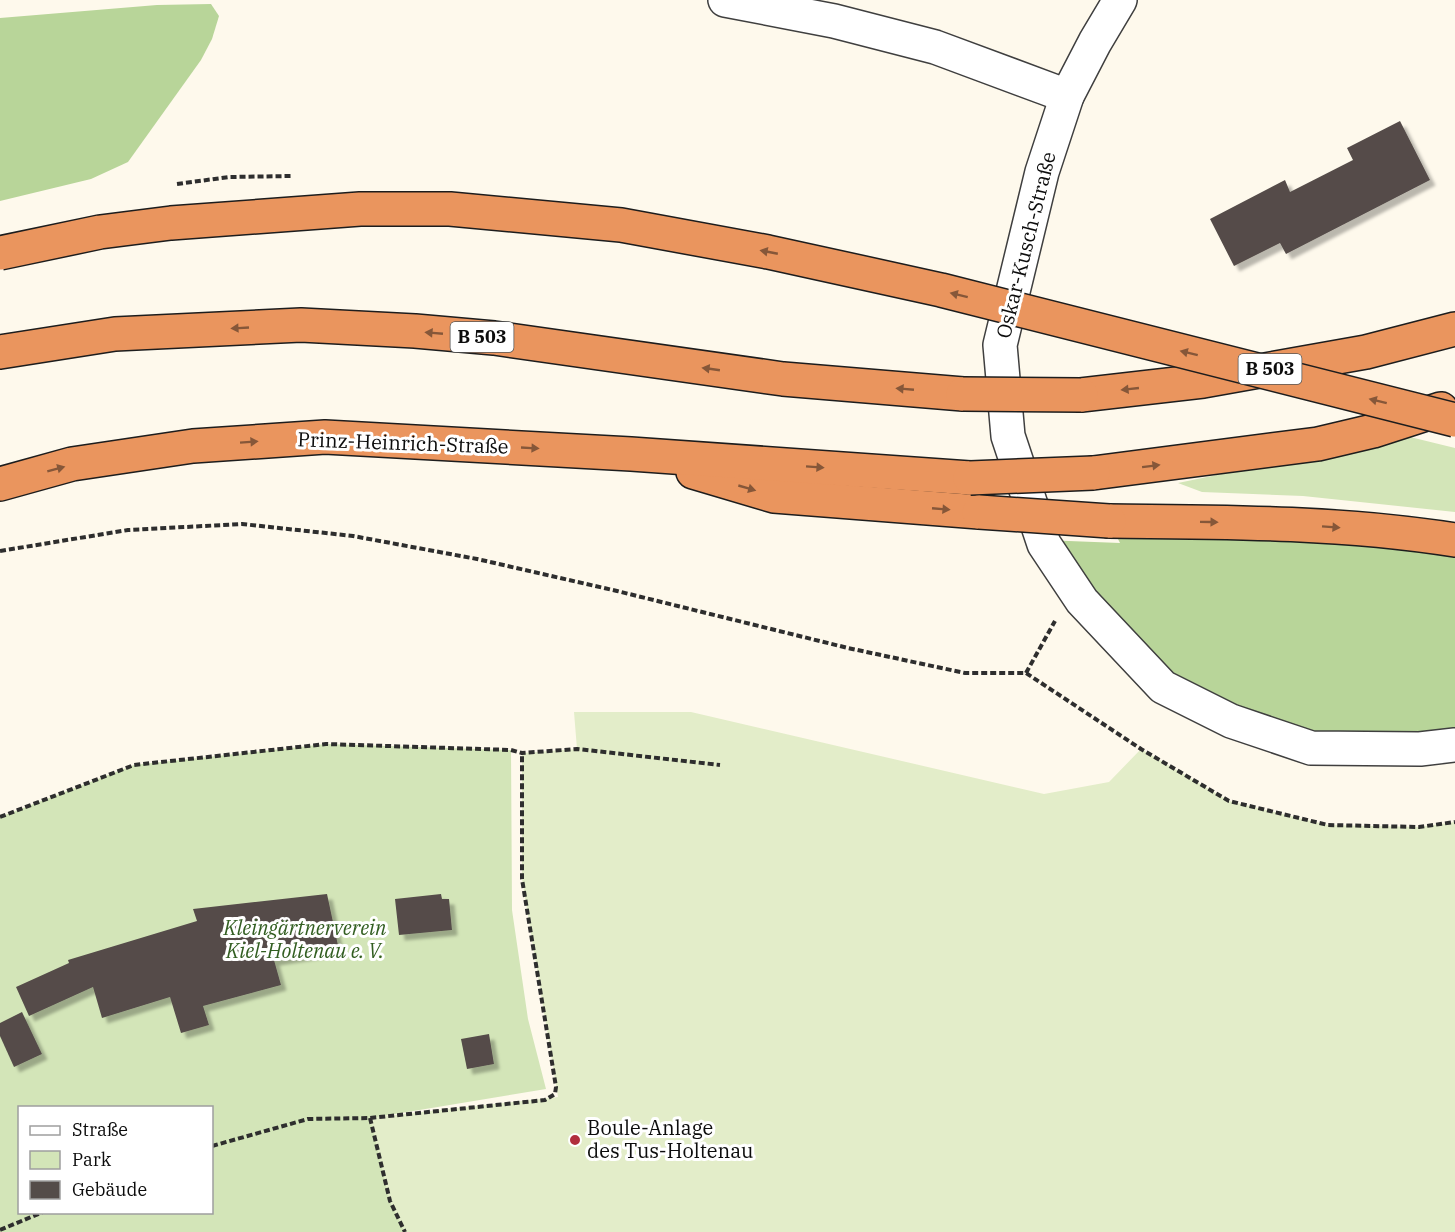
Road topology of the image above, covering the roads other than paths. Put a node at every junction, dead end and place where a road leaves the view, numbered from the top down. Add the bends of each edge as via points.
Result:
1 (725, 0) edge
2 (1120, 0) edge
3 (1067, 96) junction
4 (0, 253) edge
5 (1455, 329) edge
6 (0, 352) edge
7 (1455, 405) edge
8 (1455, 420) edge
9 (631, 454) junction
10 (0, 484) edge
11 (1455, 540) edge
12 (1455, 745) edge

1 - 3 street via 834,21 935,47
2 - 3 street, Oskar-Kusch-Straße
3 - 12 street, Oskar-Kusch-Straße via 1043,166 1000,345 1008,436 1044,544 1082,601 1163,687 1231,721 1311,748 1420,749
8 -> 4 highway, bridge via 941,290 621,225 450,209 360,209 171,223 100,232
5 -> 6 highway, B 503, bridge via 1366,352 1203,381 1081,395 963,394 783,379 494,338 313,326 115,334
9 -> 7 highway, bridge via 970,478 1093,473 1318,444
10 -> 9 highway, Prinz-Heinrich-Straße via 72,464 193,446 325,437
9 -> 11 highway, bridge via 774,495 1109,520 1273,523

